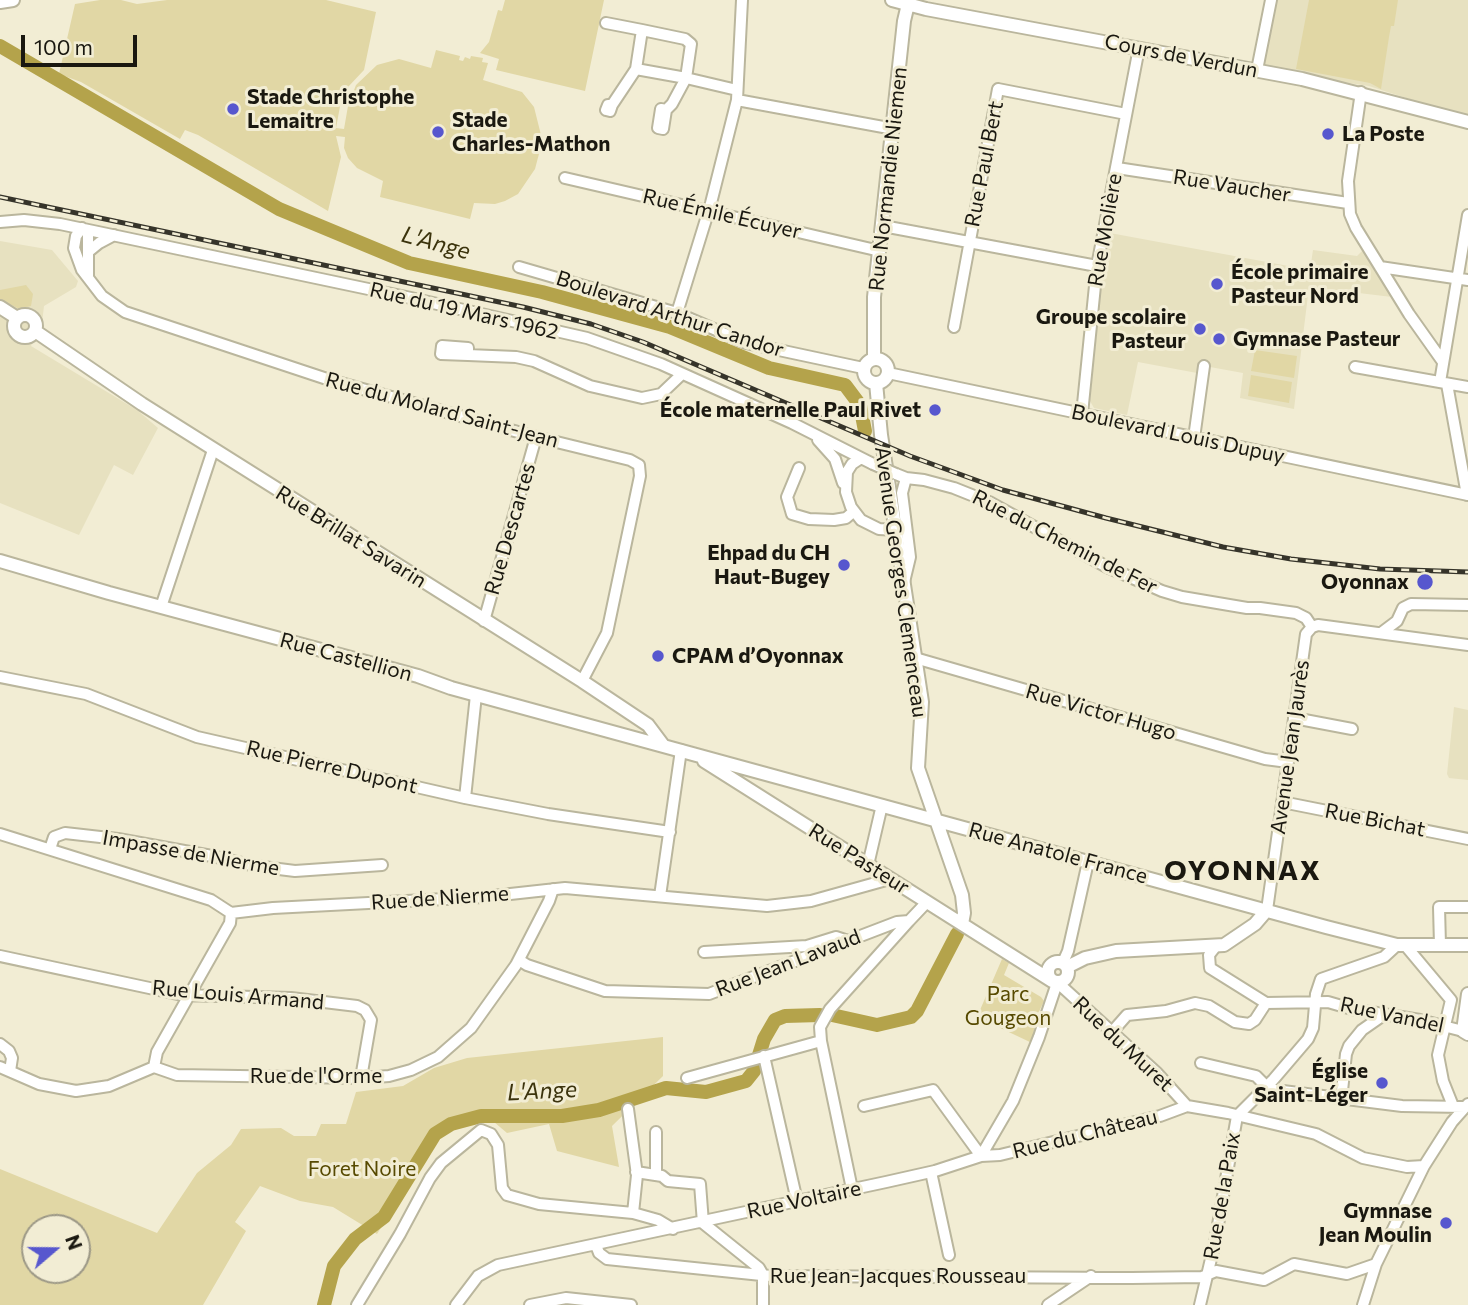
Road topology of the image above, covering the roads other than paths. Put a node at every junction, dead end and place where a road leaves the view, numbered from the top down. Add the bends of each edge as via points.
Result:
1 (13, 0) edge
2 (742, 0) edge
3 (892, 0) edge
4 (1270, 0) edge
5 (0, 2) edge
6 (908, 2) edge
7 (606, 23) dead end
8 (642, 30) junction
9 (1139, 48) junction
10 (636, 69) junction
11 (1257, 70) junction
12 (686, 78) junction
13 (1361, 92) junction
14 (737, 95) junction
15 (611, 105) dead end
16 (666, 110) dead end
17 (1126, 114) junction
18 (1468, 122) edge
19 (894, 130) junction
20 (1116, 168) junction
21 (565, 178) dead end
22 (1348, 203) junction
23 (708, 211) junction
24 (1468, 215) edge
25 (0, 222) edge
26 (60, 224) junction
27 (883, 226) junction
28 (85, 229) junction
29 (114, 235) junction
30 (969, 243) junction
31 (74, 248) junction
32 (880, 251) junction
33 (88, 252) junction
34 (1097, 266) junction
35 (519, 267) dead end
36 (1380, 267) junction
37 (88, 279) junction
38 (1463, 279) edge
39 (0, 307) edge
40 (677, 313) junction
41 (954, 327) dead end
42 (468, 355) dead end
43 (874, 359) junction
44 (1443, 362) junction
45 (1204, 366) dead end
46 (1355, 367) dead end
47 (863, 368) junction
48 (888, 373) junction
49 (682, 374) junction
50 (876, 383) junction
51 (1444, 383) junction
52 (1468, 387) edge
53 (1082, 414) junction
54 (813, 434) junction
55 (536, 437) junction
56 (1194, 438) junction
57 (213, 450) junction
58 (857, 456) junction
59 (799, 468) dead end
60 (901, 476) junction
61 (842, 477) junction
62 (846, 492) junction
63 (1467, 495) edge
64 (853, 512) junction
65 (896, 530) junction
66 (0, 561) edge
67 (904, 582) junction
68 (1468, 605) edge
69 (161, 607) junction
70 (484, 621) junction
71 (1312, 627) junction
72 (1381, 633) junction
73 (1468, 645) edge
74 (915, 658) junction
75 (0, 677) edge
76 (582, 681) junction
77 (476, 695) junction
78 (1294, 718) junction
79 (1352, 729) dead end
80 (663, 745) junction
81 (687, 752) junction
82 (1288, 762) junction
83 (465, 798) junction
84 (1282, 802) junction
85 (883, 805) junction
86 (935, 820) junction
87 (670, 832) junction
88 (0, 834) edge
89 (1468, 839) edge
90 (50, 849) junction
91 (1088, 862) junction
92 (382, 865) dead end
93 (868, 865) junction
94 (890, 879) junction
95 (553, 889) junction
96 (660, 896) junction
97 (927, 902) junction
98 (1468, 907) edge
99 (1267, 911) junction
100 (231, 913) junction
101 (909, 921) junction
102 (962, 924) junction
103 (848, 941) junction
104 (1468, 944) edge
105 (1401, 945) junction
106 (1216, 946) junction
107 (1440, 946) junction
108 (704, 952) dead end
109 (0, 956) edge
110 (519, 960) junction
111 (1066, 961) junction
112 (1027, 964) junction
113 (1056, 982) junction
114 (1468, 994) edge
115 (190, 995) junction
116 (1315, 1001) junction
117 (1266, 1003) junction
118 (1385, 1014) junction
119 (1446, 1025) junction
120 (1112, 1032) junction
121 (1465, 1032) edge
122 (821, 1041) junction
123 (0, 1044) edge
124 (764, 1056) junction
125 (1201, 1063) dead end
126 (153, 1067) junction
127 (5, 1069) edge
128 (361, 1078) junction
129 (687, 1078) dead end
130 (1266, 1086) junction
131 (1341, 1100) junction
132 (864, 1106) dead end
133 (1187, 1106) junction
134 (1453, 1106) junction
135 (1467, 1106) edge
136 (628, 1109) dead end
137 (1239, 1114) junction
138 (656, 1132) dead end
139 (981, 1156) junction
140 (1424, 1166) junction
141 (636, 1172) junction
142 (930, 1172) junction
143 (656, 1175) junction
144 (852, 1189) junction
145 (797, 1201) junction
146 (633, 1213) junction
147 (703, 1223) junction
148 (673, 1229) junction
149 (596, 1245) junction
150 (949, 1255) dead end
151 (1376, 1264) junction
152 (763, 1275) junction
153 (1091, 1276) junction
154 (1208, 1276) junction
155 (1365, 1300) edge
156 (357, 1305) edge
157 (456, 1305) edge
158 (530, 1305) edge
159 (631, 1305) edge
160 (763, 1305) edge
161 (1048, 1305) edge
162 (1200, 1305) edge

1 - 5 main road
2 - 14 street
3 - 6 main road, Cours de Verdun
4 - 11 street
6 - 9 main road, Cours de Verdun
6 - 19 main road, Rue Normandie Niemen
7 - 8 street
8 - 10 street
8 - 12 street via 690,41
9 - 11 main road, Cours de Verdun
9 - 17 street, Rue Molière
10 - 12 street
10 - 15 street
11 - 13 main road, Cours de Verdun
12 - 14 street
12 - 16 street
13 - 18 main road, Cours de Verdun
13 - 22 street
14 - 19 street
14 - 23 street
17 - 20 street, Rue Molière
17 - 30 street, Rue Paul Bert via 998,89
19 - 27 main road, Rue Normandie Niemen
20 - 22 street, Rue Vaucher
20 - 34 street, Rue Molière
21 - 23 street, Rue Émile Écuyer
22 - 36 street via 1356,228
23 - 32 street, Rue Émile Écuyer
23 - 40 street
24 - 38 street
25 - 26 street, Rue du 19 Mars 1962
26 - 28 street, Rue du 19 Mars 1962
26 - 31 street
27 - 30 street
27 - 32 main road, Rue Normandie Niemen
28 - 29 street, Rue du 19 Mars 1962
28 - 31 street via 76,236
28 - 33 street
29 - 33 street
29 - 49 street, Rue du 19 Mars 1962 via 534,325 616,348
30 - 34 street
30 - 41 street
31 - 37 street
32 - 43 main road, Rue Normandie Niemen via 873,310
33 - 37 street
34 - 53 street, Rue Molière
35 - 40 street, Boulevard Arthur Candor
36 - 38 street
36 - 44 street
37 - 55 street, Rue du Molard Saint-Jean via 125,312 330,380
38 - 44 street
39 - 57 main road, Rue Brillat Savarin via 17,318 31,317 35,331
40 - 47 street, Boulevard Arthur Candor via 746,343
42 - 49 street via 534,361 590,386 642,398 661,394
43 - 47 main road
43 - 48 main road via 885,362
44 - 51 street
45 - 56 street
46 - 51 street
47 - 50 main road via 867,381
48 - 50 main road
48 - 53 street, Boulevard Louis Dupuy
49 - 54 street, Rue du 19 Mars 1962
50 - 65 main road, Avenue Georges Clemenceau
51 - 52 street
51 - 63 street
53 - 56 street, Boulevard Louis Dupuy
54 - 58 street, Rue du 19 Mars 1962
54 - 61 street via 831,454
55 - 70 street, Rue Descartes
55 - 76 street, Rue du Molard Saint-Jean via 635,461 640,470 607,633
56 - 63 street, Boulevard Louis Dupuy
57 - 69 street
57 - 70 main road, Rue Brillat Savarin
58 - 60 street, Rue du 19 Mars 1962, bridge
58 - 61 street via 843,464
58 - 62 street via 849,468
59 - 64 street via 787,497 792,514 834,520
60 - 67 street via 910,564
60 - 71 street, Rue du Chemin de Fer via 954,488 989,502 1162,592 1296,614
61 - 62 street
62 - 64 street
64 - 65 street via 879,529
65 - 67 main road, Avenue Georges Clemenceau
66 - 69 main road, Rue Castellion
67 - 74 main road, Avenue Georges Clemenceau
68 - 72 street via 1411,604
69 - 77 main road, Rue Castellion
70 - 76 main road, Rue Brillat Savarin
71 - 72 street, Rue du Chemin de Fer
71 - 78 street, Avenue Jean Jaurès via 1306,634
72 - 73 street, Rue du Chemin de Fer
74 - 82 street, Rue Victor Hugo
74 - 86 main road, Avenue Georges Clemenceau via 923,720 918,768
75 - 83 street, Rue Pierre Dupont via 86,694 197,737
76 - 80 main road, Rue Brillat Savarin via 648,725
77 - 80 main road, Rue Castellion
77 - 83 street
78 - 79 street
78 - 82 street, Avenue Jean Jaurès
80 - 81 main road, Rue Castellion
81 - 85 main road, Rue Anatole France
81 - 87 street
81 - 93 main road, Rue Pasteur
82 - 84 street, Avenue Jean Jaurès
83 - 87 street, Rue Pierre Dupont
84 - 89 street, Rue Bichat
84 - 99 street, Avenue Jean Jaurès
85 - 86 main road, Rue Anatole France
85 - 93 street
86 - 91 main road, Rue Anatole France
86 - 102 main road, Avenue Georges Clemenceau via 962,895
87 - 96 street
88 - 90 street
90 - 92 street, Impasse de Nierme via 54,837 65,833 295,871
90 - 100 street via 211,900
91 - 99 main road, Rue Anatole France
91 - 111 street
93 - 94 main road, Rue Pasteur
94 - 96 street, Rue de Nierme via 811,901 767,906
94 - 97 main road, Rue Pasteur
95 - 96 street, Rue de Nierme via 582,887
95 - 100 street, Rue de Nierme
95 - 110 street, Rue de l'Orme
97 - 101 street
97 - 102 main road, Rue Pasteur
98 - 107 street via 1439,907
99 - 105 main road, Rue Anatole France
99 - 106 main road via 1224,945
100 - 115 street via 230,923
101 - 103 street, Rue Jean Lavaud
101 - 122 street via 830,1009 820,1027
102 - 112 main road, Rue Pasteur
103 - 108 street via 836,937 807,946
103 - 110 street, Rue Jean Lavaud via 709,994 605,991
104 - 107 main road, Rue Anatole France
105 - 107 main road, Rue Anatole France
105 - 116 street via 1384,957 1321,979
105 - 119 street via 1451,1000
106 - 111 main road via 1116,951
106 - 117 street via 1209,955 1210,968
109 - 115 street, Rue Louis Armand
110 - 128 street, Rue de l'Orme via 471,1028 450,1048 411,1070
111 - 112 main road
111 - 113 main road via 1067,977
112 - 113 main road, Rue Pasteur
113 - 120 street, Rue du Muret
113 - 139 street via 1013,1101
114 - 121 main road
115 - 126 street
115 - 128 street, Rue Louis Armand via 291,998 357,1006 371,1020
116 - 117 street, Rue Vandel
116 - 118 street, Rue Vandel
116 - 130 street via 1308,1040
117 - 120 street via 1250,1024 1195,1003 1127,1015
118 - 119 street, Rue Vandel
118 - 131 street via 1349,1046
119 - 121 street, Rue Vandel
119 - 134 street via 1438,1060
120 - 133 street, Rue du Muret
122 - 124 street
122 - 144 street
123 - 127 street via 12,1058
124 - 129 street
124 - 145 street
125 - 130 street via 1256,1076
126 - 127 street via 86,1091 57,1088
126 - 128 street, Rue de l'Orme via 177,1075
130 - 131 street
130 - 137 street
131 - 134 street
132 - 139 street via 933,1090
133 - 137 street
133 - 139 street, Rue du Château via 1000,1155
134 - 135 street
135 - 140 street
136 - 141 street
137 - 140 street via 1316,1134 1363,1158
137 - 154 street, Rue de la Paix
138 - 143 street
139 - 142 street, Rue Voltaire
140 - 151 street
141 - 143 street
141 - 146 street
142 - 144 street, Rue Voltaire
142 - 150 street
143 - 147 street via 700,1184
144 - 145 street, Rue Voltaire
145 - 147 street, Rue Voltaire
146 - 148 street
146 - 156 street via 507,1195 502,1188 498,1145 491,1134 481,1130 430,1178
147 - 148 street, Rue Voltaire
147 - 152 street via 750,1258
148 - 149 street, Rue Voltaire
149 - 152 street, Rue Jean-Jacques Rousseau via 607,1259
149 - 157 street, Rue Voltaire via 488,1269
151 - 154 street, Rue Jean-Jacques Rousseau via 1347,1274 1294,1264 1264,1280 1216,1271
151 - 155 street
152 - 153 street, Rue Jean-Jacques Rousseau
152 - 160 street
153 - 154 street, Rue Jean-Jacques Rousseau
153 - 161 street
154 - 162 street, Rue de la Paix
158 - 159 street via 566,1298

